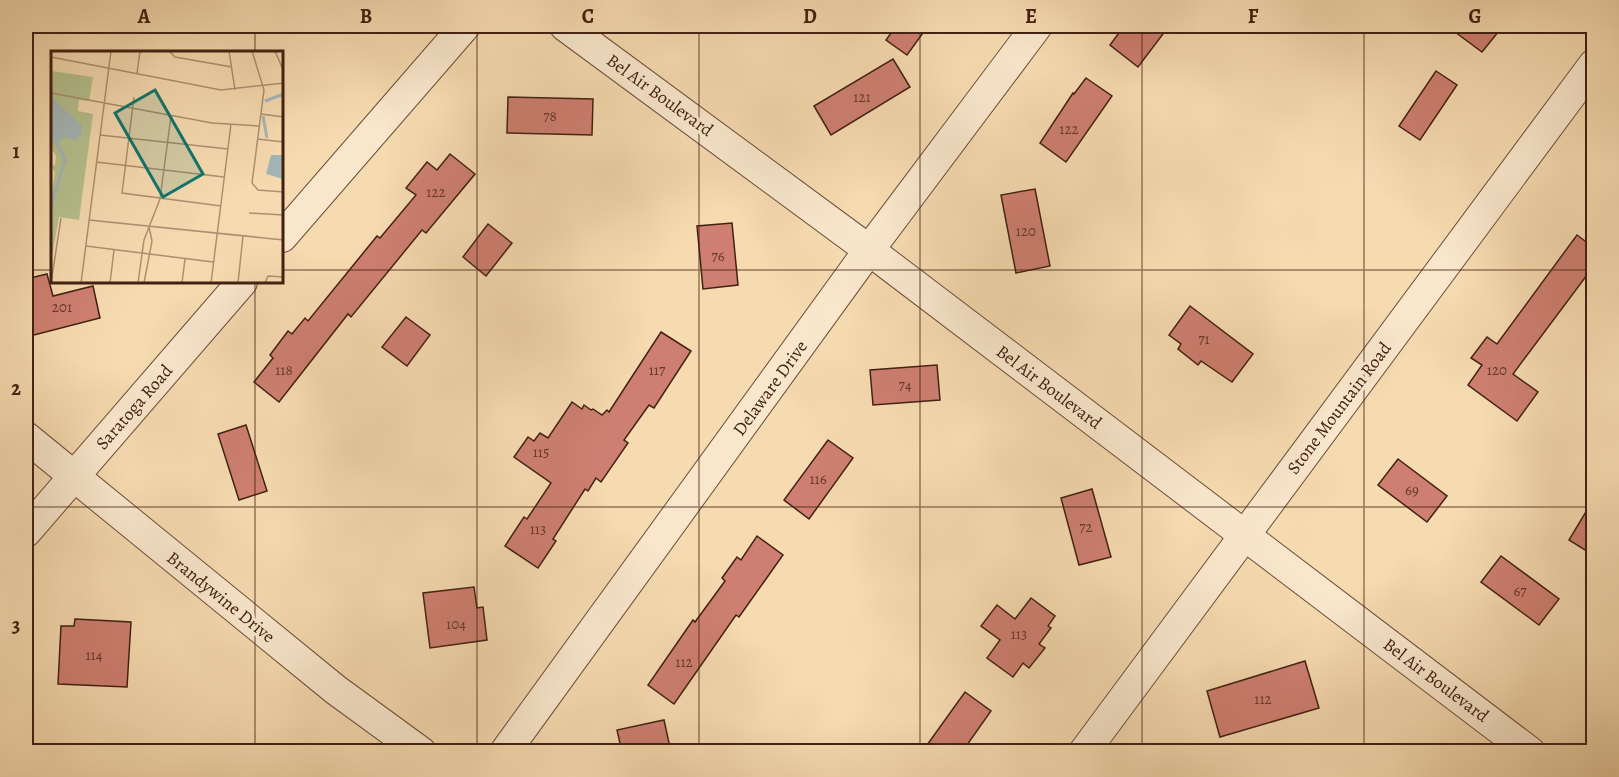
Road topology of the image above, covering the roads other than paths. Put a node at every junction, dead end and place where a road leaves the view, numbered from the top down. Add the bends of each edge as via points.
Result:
1 (465, 26) edge
2 (565, 26) edge
3 (1037, 26) edge
4 (1593, 64) edge
5 (284, 235) edge
6 (869, 250) junction
7 (241, 284) edge
8 (26, 437) edge
9 (73, 477) junction
10 (26, 532) edge
11 (1245, 535) junction
12 (421, 752) edge
13 (505, 752) edge
14 (1084, 752) edge
15 (1530, 752) edge

1 - 5 street
2 - 6 street, Bel Air Boulevard
3 - 6 street, Delaware Drive
4 - 11 street, Stone Mountain Road
6 - 11 street, Bel Air Boulevard
6 - 13 street, Delaware Drive
7 - 9 street, Saratoga Road
8 - 9 street, Brandywine Drive
9 - 10 street, Saratoga Road
9 - 12 street, Brandywine Drive via 336,690
11 - 14 street, Stone Mountain Road
11 - 15 street, Bel Air Boulevard

